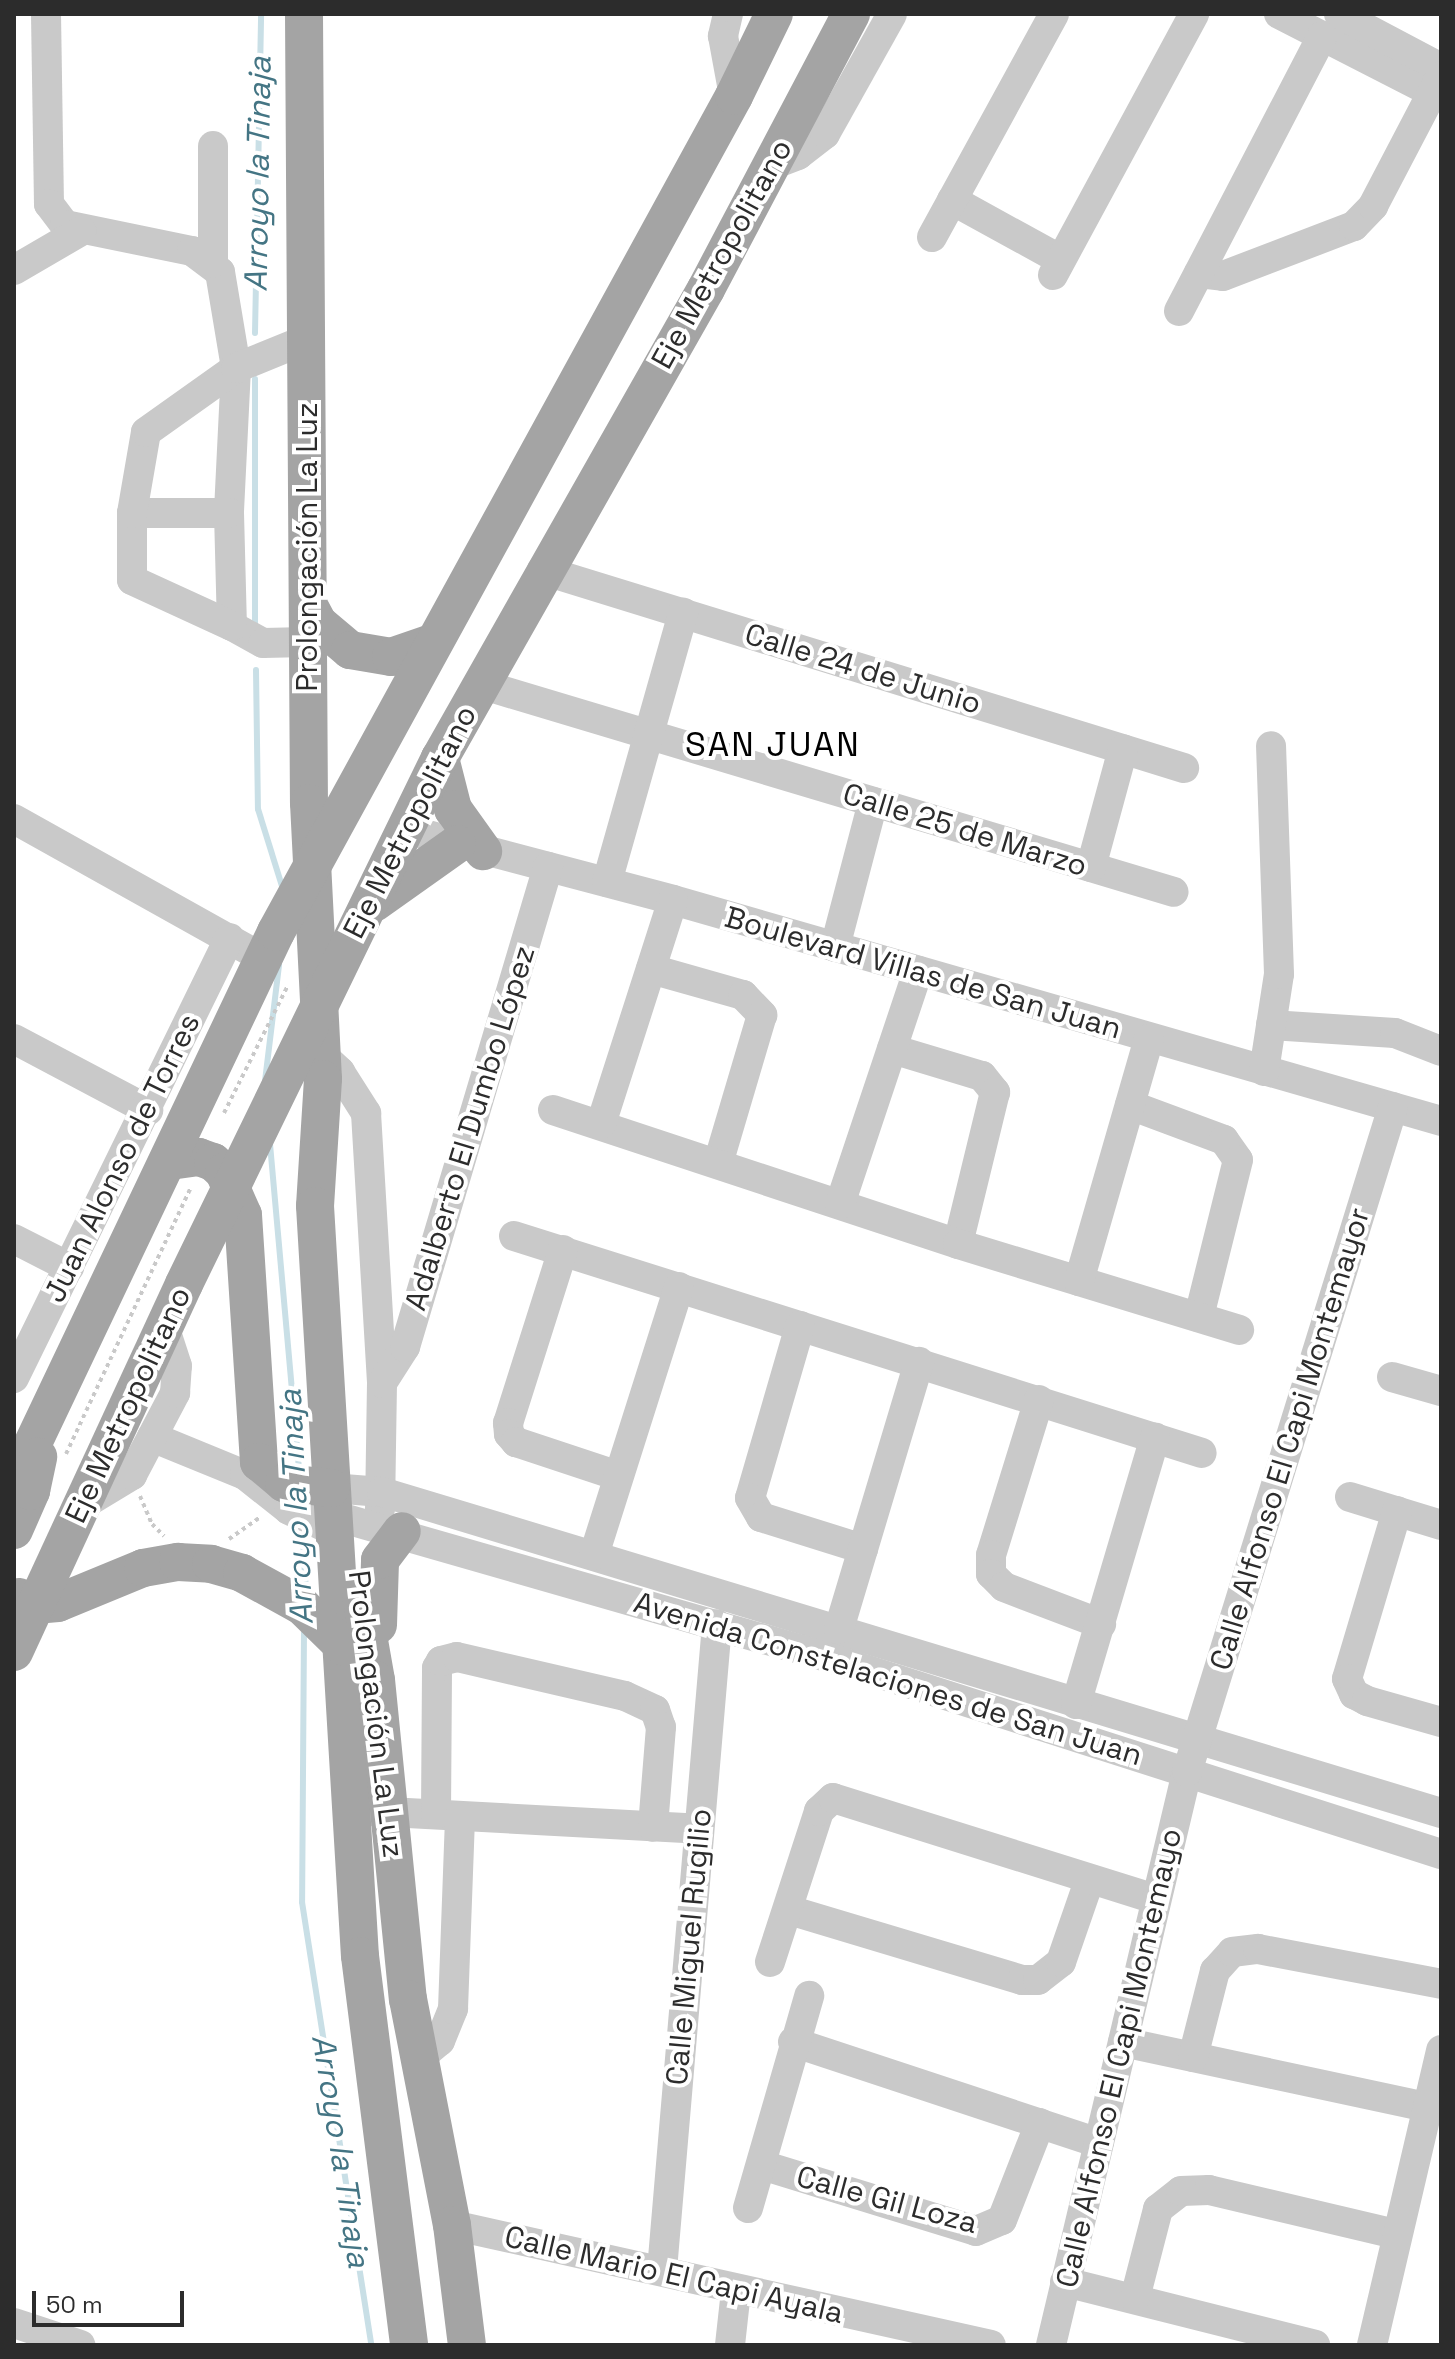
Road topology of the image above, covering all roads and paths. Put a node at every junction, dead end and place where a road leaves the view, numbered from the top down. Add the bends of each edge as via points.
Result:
1 (46, 14) edge
2 (304, 14) edge
3 (728, 14) edge
4 (774, 14) edge
5 (851, 14) edge
6 (892, 14) edge
7 (1054, 14) edge
8 (1194, 14) edge
9 (1279, 14) edge
10 (1331, 25) edge
11 (1439, 83) edge
12 (734, 96) junction
13 (213, 146) dead end
14 (772, 165) junction
15 (952, 200) junction
16 (81, 231) junction
17 (932, 237) dead end
18 (213, 263) junction
19 (14, 270) edge
20 (1199, 273) junction
21 (1179, 311) dead end
22 (305, 340) junction
23 (236, 368) junction
24 (132, 513) junction
25 (229, 513) junction
26 (542, 570) junction
27 (308, 604) junction
28 (683, 613) junction
29 (232, 626) junction
30 (307, 642) junction
31 (424, 658) junction
32 (476, 691) junction
33 (647, 734) junction
34 (1271, 746) dead end
35 (1123, 749) junction
36 (440, 758) junction
37 (1184, 768) dead end
38 (873, 802) junction
39 (14, 819) edge
40 (405, 829) junction
41 (470, 848) junction
42 (548, 867) junction
43 (1091, 867) junction
44 (305, 878) junction
45 (607, 882) junction
46 (1174, 892) dead end
47 (673, 900) junction
48 (364, 913) junction
49 (230, 938) junction
50 (269, 946) junction
51 (835, 947) junction
52 (651, 969) junction
53 (918, 971) junction
54 (302, 998) junction
55 (1271, 1025) junction
56 (14, 1039) edge
57 (1149, 1039) junction
58 (892, 1049) junction
59 (1441, 1051) edge
60 (323, 1067) junction
61 (1264, 1071) junction
62 (1130, 1105) junction
63 (1393, 1107) junction
64 (148, 1110) junction
65 (553, 1110) dead end
66 (1441, 1121) edge
67 (601, 1124) junction
68 (187, 1160) junction
69 (718, 1164) junction
70 (238, 1172) junction
71 (840, 1204) junction
72 (514, 1236) dead end
73 (14, 1239) edge
74 (958, 1244) junction
75 (563, 1250) junction
76 (69, 1267) junction
77 (375, 1279) junction
78 (1079, 1281) junction
79 (679, 1287) junction
80 (421, 1289) junction
81 (1199, 1317) junction
82 (164, 1326) junction
83 (800, 1326) junction
84 (1239, 1330) dead end
85 (919, 1362) junction
86 (1392, 1377) dead end
87 (14, 1378) edge
88 (382, 1383) junction
89 (1440, 1386) edge
90 (1039, 1400) junction
91 (152, 1437) junction
92 (1155, 1437) junction
93 (37, 1447) edge
94 (1202, 1453) dead end
95 (132, 1475) junction
96 (619, 1476) junction
97 (14, 1483) edge
98 (1350, 1497) dead end
99 (324, 1503) junction
100 (81, 1506) junction
101 (1397, 1511) junction
102 (1441, 1525) edge
103 (14, 1530) edge
104 (173, 1540) dead end
105 (215, 1543) dead end
106 (863, 1549) junction
107 (594, 1555) junction
108 (24, 1599) edge
109 (717, 1624) junction
110 (1101, 1624) junction
111 (839, 1629) junction
112 (332, 1635) junction
113 (14, 1652) edge
114 (1076, 1704) junction
115 (1441, 1722) edge
116 (1196, 1740) junction
117 (1187, 1772) junction
118 (1440, 1807) edge
119 (350, 1810) junction
120 (391, 1812) junction
121 (448, 1815) junction
122 (653, 1827) junction
123 (699, 1829) junction
124 (1441, 1854) edge
125 (1089, 1881) junction
126 (1156, 1899) junction
127 (789, 1910) junction
128 (770, 1962) dead end
129 (1441, 1984) edge
130 (809, 1996) dead end
131 (793, 2042) junction
132 (1123, 2042) junction
133 (1441, 2050) edge
134 (1193, 2057) junction
135 (417, 2060) junction
136 (1427, 2107) junction
137 (1040, 2123) junction
138 (1099, 2143) junction
139 (762, 2165) junction
140 (448, 2208) junction
141 (748, 2208) dead end
142 (1395, 2234) junction
143 (662, 2270) junction
144 (1065, 2282) junction
145 (736, 2291) junction
146 (1135, 2298) junction
147 (14, 2323) edge
148 (408, 2336) edge
149 (80, 2345) edge
150 (467, 2345) edge
151 (730, 2345) edge
152 (991, 2345) edge
153 (1051, 2345) edge
154 (1315, 2345) edge
155 (1372, 2345) edge

1 - 16 street via 49,204 65,225
2 - 22 main road, Prolongación La Luz
3 - 12 street via 723,36
4 - 12 main road, Eje Metropolitano
5 - 14 main road, Eje Metropolitano
6 - 14 street via 825,134 798,155
7 - 15 street
8 - 15 street via 1057,268
9 - 10 street
10 - 11 street
10 - 20 street
11 - 20 street via 1373,206 1354,226 1223,276
12 - 31 main road, Eje Metropolitano
13 - 18 street
14 - 26 main road, Eje Metropolitano
15 - 17 street
16 - 18 street via 192,251
16 - 19 street
18 - 23 street via 225,282
20 - 21 street
22 - 23 street
22 - 27 main road, Prolongación La Luz
23 - 24 street via 146,432
23 - 25 street
24 - 25 street
24 - 29 street via 132,580
25 - 29 street
26 - 28 street, Calle 24 de Junio
26 - 32 main road, Eje Metropolitano
27 - 30 main road, Prolongación La Luz
27 - 31 main road via 318,623 350,650
28 - 33 street
28 - 35 street, Calle 24 de Junio
29 - 30 street via 263,643
30 - 44 main road, Prolongación La Luz
31 - 32 main road via 436,698
31 - 44 main road, Eje Metropolitano
32 - 33 street, Calle 25 de Marzo
32 - 36 main road, Eje Metropolitano
33 - 38 street, Calle 25 de Marzo
33 - 45 street
34 - 55 street via 1279,974
35 - 37 street, Calle 24 de Junio
35 - 43 street
36 - 40 main road, Eje Metropolitano
36 - 41 main road
38 - 43 street, Calle 25 de Marzo
38 - 51 street
39 - 49 street
40 - 41 street, Boulevard Villas de San Juan
40 - 48 main road, Eje Metropolitano
41 - 42 street, Boulevard Villas de San Juan
41 - 48 main road
42 - 45 street, Boulevard Villas de San Juan
42 - 80 street, Adalberto El Dumbo López
43 - 46 street, Calle 25 de Marzo
44 - 50 main road, Eje Metropolitano
44 - 54 main road, Prolongación La Luz
45 - 47 street, Boulevard Villas de San Juan
47 - 51 street, Boulevard Villas de San Juan
47 - 52 street
48 - 54 main road, Eje Metropolitano
49 - 50 street
49 - 64 street, Juan Alonso de Torres
50 - 68 main road, Eje Metropolitano
51 - 53 street, Boulevard Villas de San Juan
52 - 67 street
52 - 69 street via 743,995 762,1015
53 - 57 street, Boulevard Villas de San Juan
53 - 58 street
54 - 60 main road, Prolongación La Luz
54 - 68 path via 252,1057
54 - 70 main road, Eje Metropolitano via 281,1085
55 - 59 street via 1395,1033
55 - 61 street
56 - 64 street
57 - 61 street, Boulevard Villas de San Juan
57 - 62 street
58 - 71 street
58 - 74 street via 982,1076 995,1092
60 - 77 street via 340,1072 366,1113
60 - 99 main road, Prolongación La Luz via 337,1151
61 - 63 street, Boulevard Villas de San Juan
62 - 78 street
62 - 81 street via 1224,1140 1238,1160
63 - 66 street, Boulevard Villas de San Juan
63 - 116 street, Calle Alfonso El Capi Montemayor
64 - 76 street, Juan Alonso de Torres
65 - 67 street
67 - 69 street
68 - 70 main road
68 - 93 main road, Eje Metropolitano
68 - 93 path
69 - 71 street
70 - 82 main road, Eje Metropolitano
70 - 99 main road via 257,1448
71 - 74 street
72 - 75 street
73 - 76 street
74 - 78 street
75 - 79 street
75 - 96 street via 508,1423 509,1434 516,1442
76 - 87 street, Juan Alonso de Torres
77 - 80 street
77 - 88 street
78 - 81 street
79 - 83 street
79 - 96 street
80 - 88 street, Adalberto El Dumbo López via 405,1347
81 - 84 street
82 - 91 street via 177,1366 175,1393
82 - 100 main road, Eje Metropolitano
83 - 85 street
83 - 106 street via 750,1498 761,1517
85 - 90 street
85 - 106 street
86 - 89 street
88 - 99 street
90 - 92 street
90 - 110 street via 991,1555 991,1574 1004,1587
91 - 95 street
91 - 99 street
92 - 94 street
92 - 110 street
93 - 97 main road, Eje Metropolitano
93 - 103 main road via 38,1464
95 - 100 street
95 - 104 path via 152,1524
96 - 107 street
98 - 101 street
99 - 105 path
99 - 107 street, Avenida Constelaciones de San Juan
99 - 109 street, Avenida Constelaciones de San Juan
99 - 112 main road, Prolongación La Luz
99 - 120 main road, Prolongación La Luz via 385,1550 377,1574 376,1680
100 - 108 main road, Eje Metropolitano
101 - 102 street
101 - 115 street via 1347,1679 1354,1694 1367,1701
106 - 111 street
107 - 111 street, Avenida Constelaciones de San Juan
108 - 112 main road via 58,1603 114,1577 178,1562 242,1573 285,1596
108 - 113 main road, Eje Metropolitano
109 - 117 street, Avenida Constelaciones de San Juan
109 - 123 street, Calle Miguel Rugilio
110 - 114 street
111 - 114 street, Avenida Constelaciones de San Juan
112 - 119 main road, Prolongación La Luz
114 - 116 street, Avenida Constelaciones de San Juan
116 - 117 street, Calle Alfonso El Capi Montemayor
116 - 118 street, Avenida Constelaciones de San Juan
117 - 124 street, Avenida Constelaciones de San Juan
117 - 126 street, Calle Alfonso El Capi Montemayo
119 - 120 street
119 - 148 main road, Prolongación La Luz via 374,2098
120 - 121 street
120 - 135 main road, Prolongación La Luz
121 - 122 street
121 - 122 street via 437,1668 448,1657 457,1657 625,1696 655,1710 661,1727
121 - 135 street via 453,2009 440,2041
122 - 123 street
123 - 143 street, Calle Miguel Rugilio
125 - 126 street
125 - 127 street via 1061,1962 1038,1980 1022,1980
125 - 127 street via 833,1798 819,1811
126 - 132 street, Calle Alfonso El Capi Montemayo
127 - 128 street
129 - 134 street via 1258,1949 1232,1952 1215,1971
130 - 131 street, Calle Gil Loza
131 - 137 street
131 - 139 street, Calle Gil Loza
132 - 134 street
132 - 138 street, Calle Alfonso El Capi Montemayo
133 - 136 street
134 - 136 street
135 - 140 main road, Prolongación La Luz
136 - 142 street
137 - 138 street
137 - 139 street, Calle Gil Loza via 1002,2220 976,2231
138 - 144 street, Calle Alfonso El Capi Montemayo
139 - 141 street, Calle Gil Loza
140 - 143 street, Calle Mario El Capi Ayala
140 - 148 main road via 431,2196 416,2217
140 - 150 main road, Prolongación La Luz
142 - 146 street via 1209,2190 1181,2191 1158,2209
142 - 155 street
143 - 145 street, Calle Mario El Capi Ayala
144 - 146 street
144 - 153 street, Calle Alfonso El Capi Montemayo
145 - 151 street
145 - 152 street, Calle Mario El Capi Ayala
146 - 154 street
147 - 149 street

